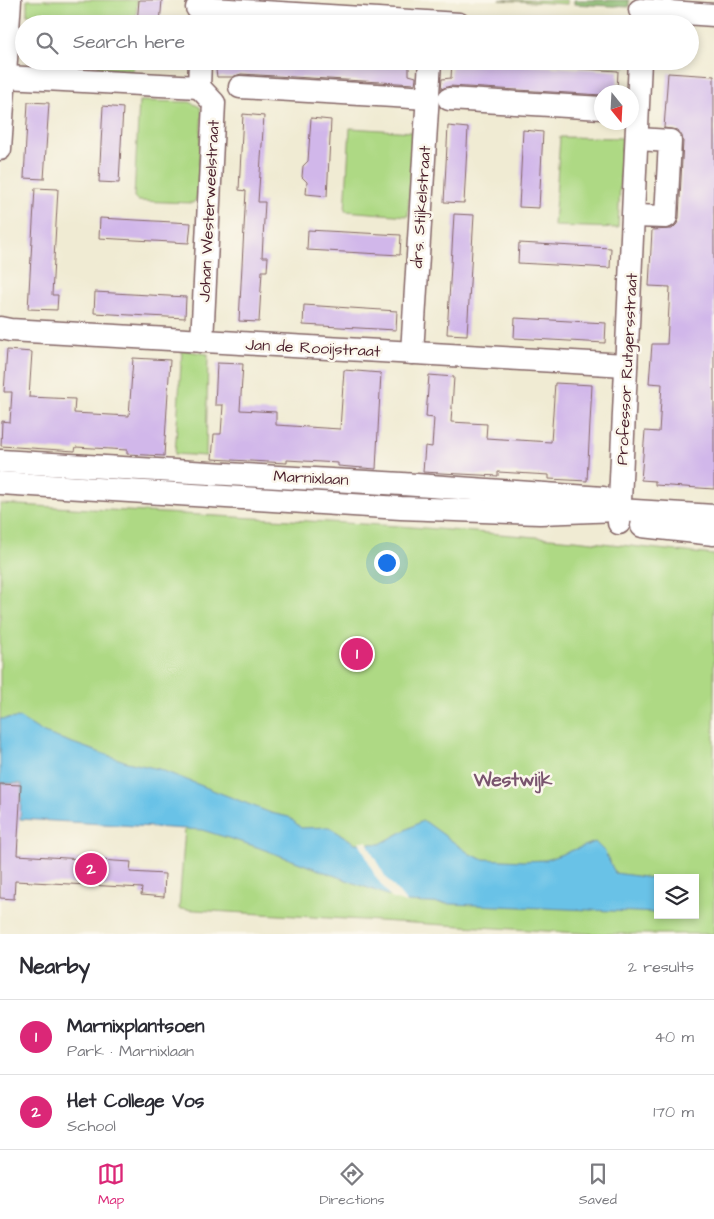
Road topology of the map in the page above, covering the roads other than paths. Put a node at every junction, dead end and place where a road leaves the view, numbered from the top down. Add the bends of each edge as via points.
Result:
1 (10, 0) edge
2 (198, 11) edge
3 (640, 11) edge
4 (276, 15) edge
5 (714, 15) edge
6 (200, 70) edge
7 (432, 70) edge
8 (639, 70) edge
9 (6, 77) junction
10 (638, 85) edge
11 (199, 87) junction
12 (240, 87) dead end
13 (438, 99) junction
14 (594, 108) edge
15 (637, 130) edge
16 (0, 139) edge
17 (638, 139) junction
18 (634, 216) junction
19 (0, 328) edge
20 (202, 341) junction
21 (412, 353) junction
22 (626, 366) junction
23 (0, 461) edge
24 (0, 483) edge
25 (620, 511) junction
26 (714, 516) edge
27 (714, 534) edge

1 - 9 street
2 - 4 street
3 - 5 street
6 - 11 street
7 - 13 street, drs. Stijkelstraat
8 - 10 street, Professor Rutgersstraat
9 - 11 street
9 - 16 street
11 - 20 street, Johan Westerweelstraat via 214,103
12 - 13 street
13 - 14 street
13 - 21 street, drs. Stijkelstraat
15 - 17 street, Professor Rutgersstraat
17 - 18 street, Professor Rutgersstraat
17 - 18 street via 670,140 667,198 666,217
18 - 22 street, Professor Rutgersstraat
19 - 20 street, Jan de Rooijstraat
20 - 21 street, Jan de Rooijstraat
21 - 22 street, Jan de Rooijstraat
22 - 25 street, Professor Rutgersstraat
23 - 25 street, Marnixlaan via 402,484
24 - 25 street, Marnixlaan via 400,508 540,513
25 - 26 street, Marnixlaan
25 - 27 street, Marnixlaan

